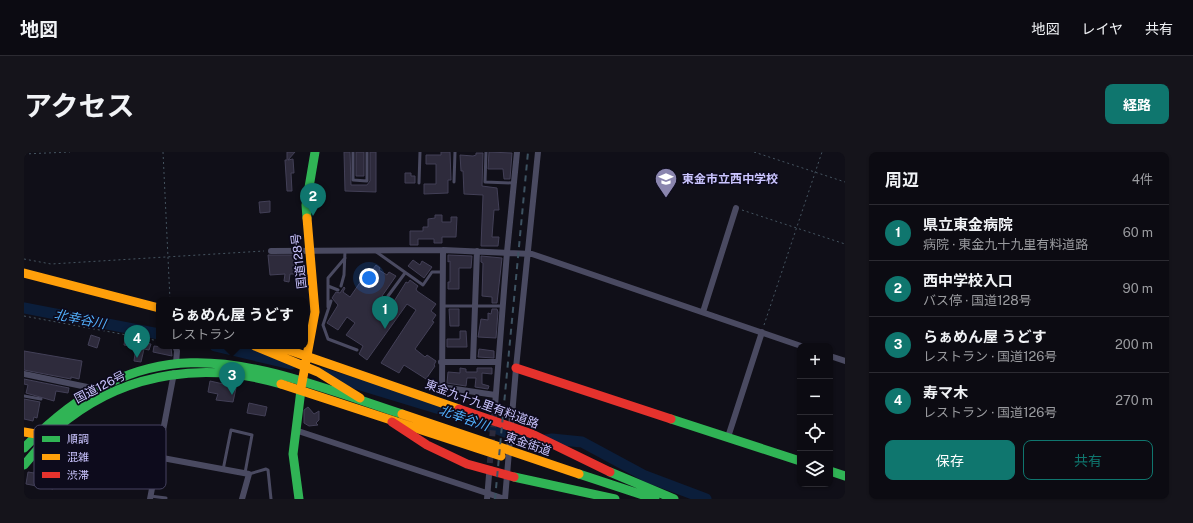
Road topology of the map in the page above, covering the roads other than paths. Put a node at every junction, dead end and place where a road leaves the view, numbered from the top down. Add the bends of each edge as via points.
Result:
1 (315, 152) edge
2 (353, 152) edge
3 (367, 152) edge
4 (420, 152) edge
5 (455, 152) edge
6 (486, 152) edge
7 (517, 152) edge
8 (538, 152) edge
9 (454, 182) dead end
10 (419, 183) dead end
11 (513, 183) junction
12 (736, 208) road end
13 (310, 250) junction
14 (345, 250) junction
15 (373, 250) junction
16 (443, 250) junction
17 (271, 251) road end
18 (477, 251) junction
19 (507, 252) junction
20 (528, 254) junction
21 (345, 258) junction
22 (404, 272) junction
23 (443, 272) junction
24 (24, 273) edge
25 (328, 286) junction
26 (341, 286) dead end
27 (338, 290) dead end
28 (388, 296) dead end
29 (331, 301) dead end
30 (442, 306) junction
31 (475, 306) junction
32 (502, 306) junction
33 (156, 308) edge
34 (328, 311) junction
35 (703, 312) junction
36 (762, 332) junction
37 (797, 345) edge
38 (176, 349) edge
39 (262, 349) edge
40 (286, 349) edge
41 (357, 350) dead end
42 (833, 357) edge
43 (845, 361) edge
44 (442, 362) junction
45 (473, 362) junction
46 (497, 362) junction
47 (175, 368) junction
48 (516, 368) junction
49 (24, 374) edge
50 (302, 386) junction
51 (91, 391) junction
52 (494, 395) junction
53 (24, 396) edge
54 (41, 400) dead end
55 (495, 406) tunnel mouth
56 (46, 425) edge
57 (61, 425) edge
58 (164, 425) edge
59 (295, 430) junction
60 (24, 432) edge
61 (34, 434) edge
62 (34, 436) edge
63 (728, 437) junction
64 (24, 448) edge
65 (34, 452) edge
66 (517, 457) junction
67 (166, 459) edge
68 (797, 460) edge
69 (24, 465) edge
70 (223, 470) junction
71 (833, 472) edge
72 (247, 474) junction
73 (489, 475) tunnel mouth
74 (845, 476) edge
75 (488, 492) junction
76 (150, 497) edge
77 (166, 498) edge
78 (242, 499) edge
79 (271, 499) edge
80 (299, 499) edge
81 (486, 499) edge
82 (505, 499) edge
83 (615, 499) edge
84 (637, 499) edge
85 (655, 499) edge
86 (674, 499) edge

1 - 13 main road, 国道128号 via 306,205
2 - 3 lane via 353,180 367,181
4 - 10 lane
5 - 9 lane
6 - 11 lane via 485,182
7 - 11 street
8 - 20 street
11 - 19 street
12 - 35 street
13 - 14 street
13 - 17 street
13 - 50 main road, 国道128号 via 315,312
14 - 15 street
14 - 21 lane
15 - 16 street
15 - 22 lane
16 - 18 street
16 - 23 street
18 - 19 street
18 - 31 street
19 - 20 street
19 - 32 street
20 - 35 street
20 - 48 street
21 - 25 lane via 328,278
21 - 26 lane
22 - 23 lane via 423,285 432,272
22 - 28 lane
23 - 30 street
24 - 33 main road
25 - 27 lane
25 - 34 lane
29 - 34 lane
30 - 31 lane
30 - 44 street
31 - 32 lane
31 - 45 street
32 - 46 street
34 - 41 lane via 324,324 328,339
35 - 36 street
36 - 37 street
36 - 63 street
38 - 47 street
39 - 83 main road via 318,372 408,433 467,464
40 - 86 main road, 東金九十九里有料道路 via 532,434 588,462
42 - 43 street
44 - 45 street
44 - 52 street via 442,387
45 - 46 street
46 - 52 street
47 - 50 main road, 国道126号 via 240,374
47 - 51 main road, 国道126号 via 139,372
47 - 57 main road, 国道126号 via 116,389 87,404
47 - 58 street
48 - 63 main road
48 - 82 street
49 - 51 street via 87,387
50 - 59 main road, 国道128号
50 - 66 main road, 東金街道
51 - 56 main road, 国道126号
52 - 55 street
53 - 54 lane
59 - 75 street
59 - 80 main road, 国道128号 via 293,454
60 - 61 main road
62 - 64 main road, 国道126号
63 - 68 main road
65 - 69 main road, 国道126号
66 - 84 main road, 東金街道
66 - 85 main road, 東金街道
67 - 70 street
70 - 72 street
70 - 72 lane via 231,430 252,435
71 - 74 main road
72 - 78 street
72 - 79 lane via 268,470
73 - 75 street
75 - 81 street
75 - 82 street
76 - 77 lane

